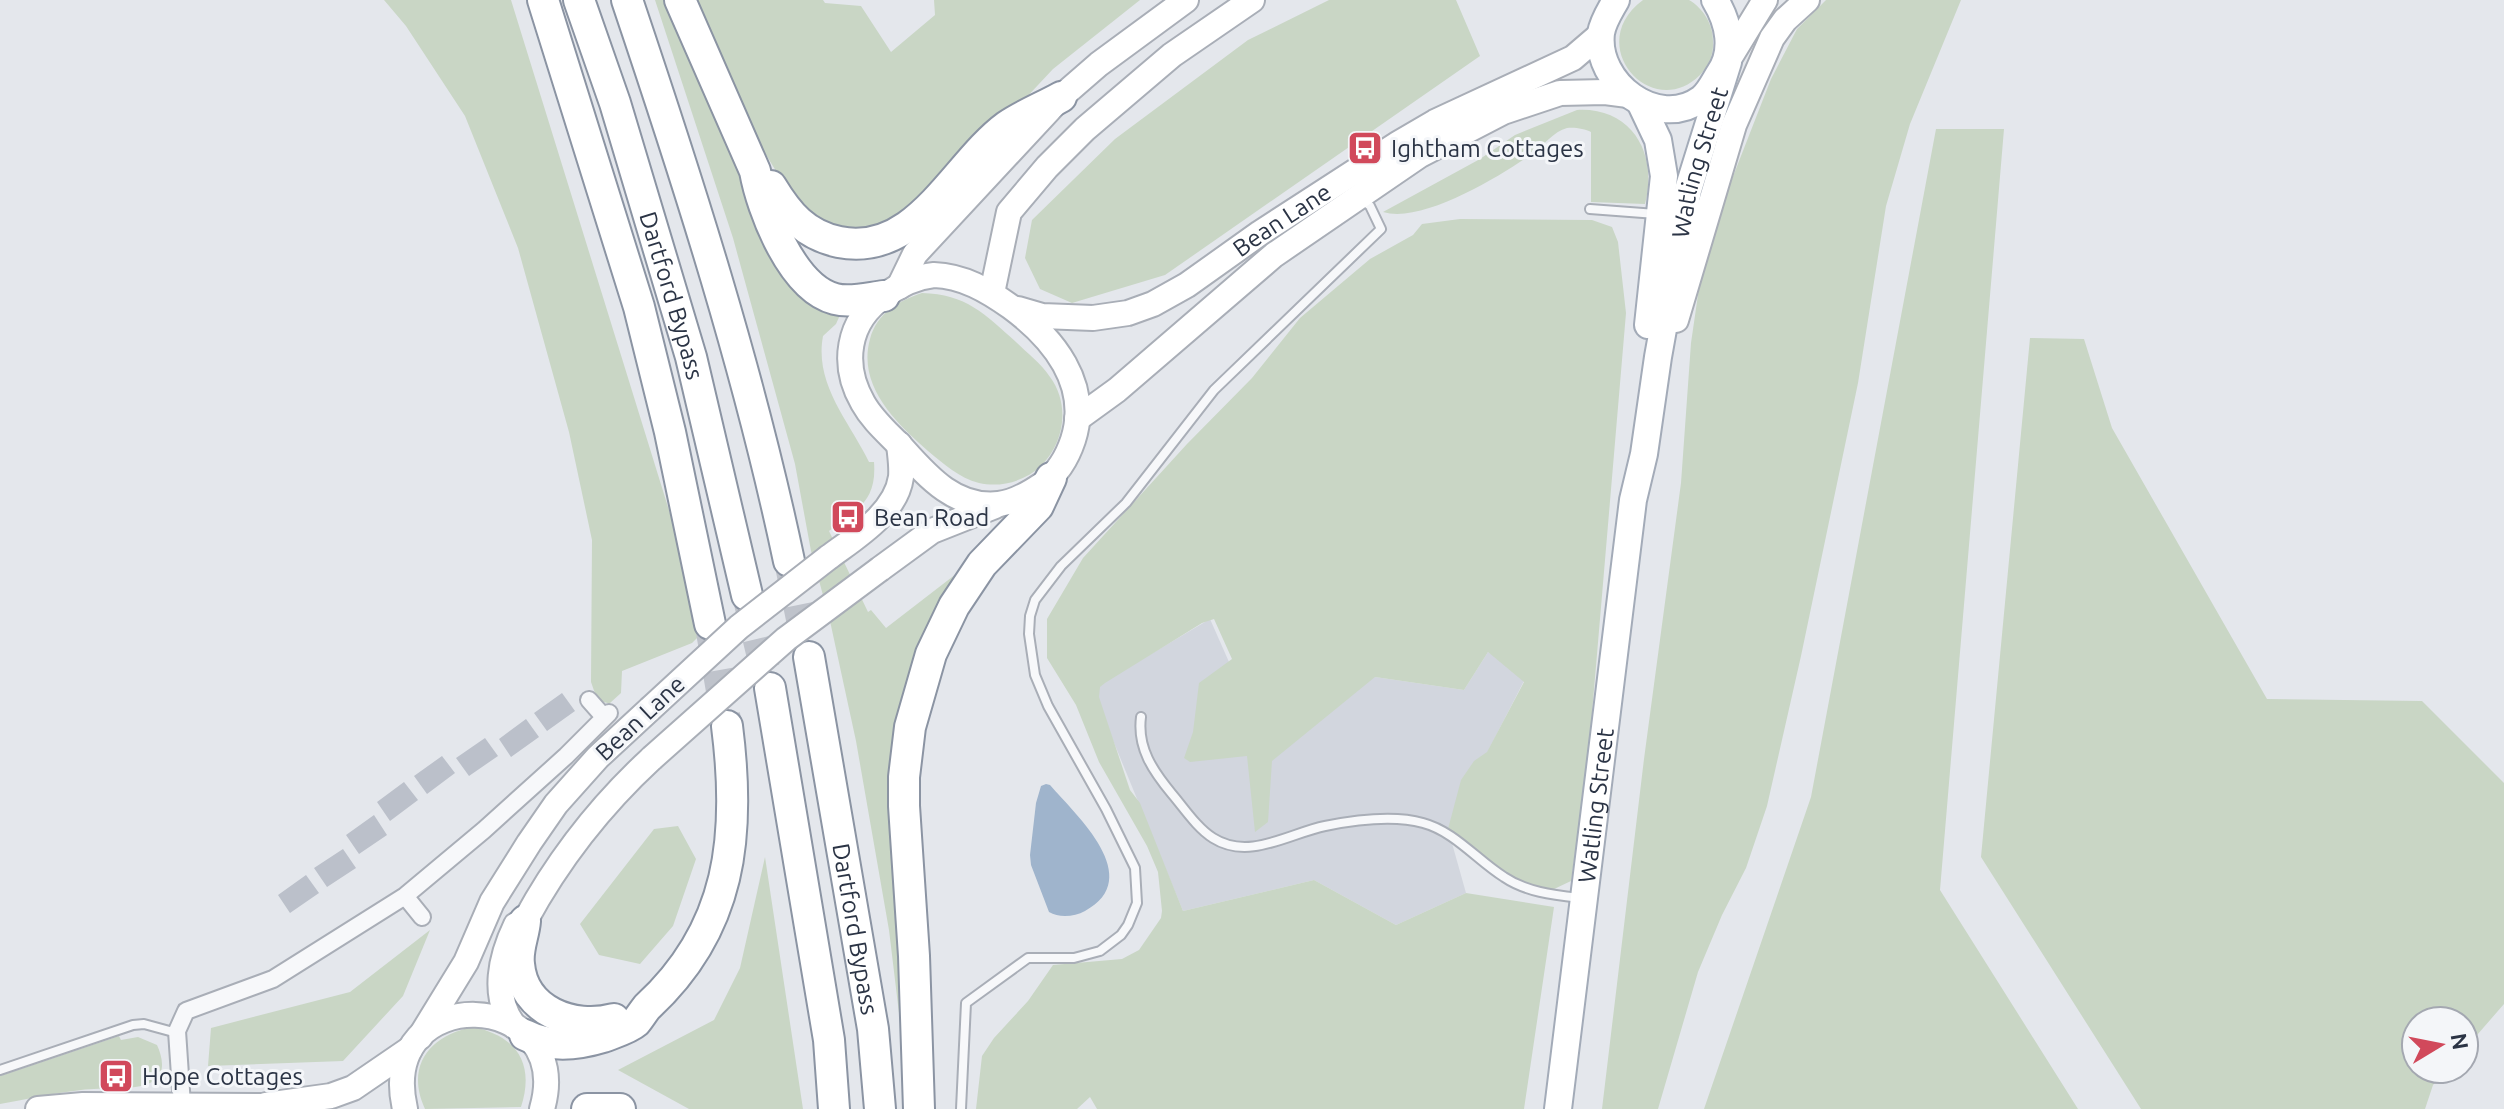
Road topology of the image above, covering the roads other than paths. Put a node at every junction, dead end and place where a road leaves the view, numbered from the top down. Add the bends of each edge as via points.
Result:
1 (543, 0) edge
2 (579, 0) edge
3 (627, 0) edge
4 (680, 0) edge
5 (1186, 0) edge
6 (1252, 0) edge
7 (1715, 0) edge
8 (1765, 0) edge
9 (1807, 0) edge
10 (1607, 13) edge
11 (1728, 60) junction
12 (1061, 97) junction
13 (1634, 98) junction
14 (755, 171) junction
15 (1359, 196) junction
16 (1590, 209) dead end
17 (1660, 214) junction
18 (892, 291) junction
19 (992, 293) junction
20 (1077, 419) junction
21 (899, 444) junction
22 (1051, 478) junction
23 (1633, 500) junction
24 (1001, 504) junction
25 (789, 561) tunnel mouth
26 (747, 595) tunnel mouth
27 (710, 624) tunnel mouth
28 (809, 657) tunnel mouth
29 (770, 688) tunnel mouth
30 (589, 700) dead end
31 (1141, 717) dead end
32 (727, 726) tunnel mouth
33 (405, 896) junction
34 (1585, 899) junction
35 (422, 917) dead end
36 (525, 921) junction
37 (645, 1009) junction
38 (520, 1030) junction
39 (177, 1033) junction
40 (415, 1043) junction
41 (0, 1070) edge
42 (182, 1105) junction
43 (273, 1108) edge
44 (38, 1109) edge
45 (405, 1109) edge
46 (542, 1109) edge
47 (587, 1109) edge
48 (620, 1109) edge
49 (834, 1109) edge
50 (880, 1109) edge
51 (919, 1109) edge
52 (961, 1109) edge
53 (1558, 1109) edge

1 - 27 highway via 639,307
2 - 26 highway, Dartford Bypass via 691,357
3 - 25 highway, Dartford Bypass via 733,338
4 - 14 highway
5 - 12 main road
6 - 19 main road via 1172,55 1047,167 1009,212
7 - 11 main road via 1726,19
8 - 11 main road
9 - 23 main road via 1772,38 1734,125 1677,313 1652,463
10 - 13 main road, Watling Street via 1602,51 1606,68
10 - 19 main road, Bean Lane via 1573,58 1399,143 1147,307 1100,318 1042,316
11 - 13 main road via 1697,101 1674,108
11 - 23 main road, Watling Street via 1688,190
12 - 14 highway via 1006,126 921,215 871,242 847,244 810,232
12 - 18 main road via 915,254
13 - 15 main road, Bean Lane via 1605,92 1560,93 1503,112 1420,155
13 - 17 main road, Watling Street via 1662,154
14 - 18 highway via 758,191 783,247 810,285 837,299
15 - 20 main road, Bean Lane via 1274,255
15 - 52 lane via 1381,229 1214,390 1126,503 1061,566 1033,605 1029,642 1039,685 1135,868 1137,903 1121,935 1100,951 1074,958 1028,958 966,1003
16 - 17 lane
17 - 23 main road, Watling Street
18 - 19 main road via 939,275
18 - 21 main road via 866,309 858,322 851,368 863,404
19 - 20 main road via 1054,345 1072,380
20 - 22 main road via 1067,456
21 - 24 main road via 944,489 975,503
21 - 40 main road, Bean Lane, bridge via 900,481 877,520 739,627 598,757 556,804 492,902 466,962
22 - 24 main road
22 - 51 highway via 1038,506 982,564 954,606 931,654 910,727 904,806
23 - 34 main road, Watling Street
24 - 36 main road, Bean Lane, bridge via 932,531 732,684 591,822
28 - 50 highway, Dartford Bypass via 873,1029
29 - 49 highway, Dartford Bypass via 829,1040
30 - 33 street, Bean Lane via 606,715
31 - 34 lane via 1146,757 1215,840 1256,846 1324,826 1415,821 1439,830 1522,886
32 - 37 highway via 732,820 721,891 690,960
33 - 35 street
33 - 39 street, Bean Lane via 273,979 188,1009
34 - 53 main road, Watling Street
36 - 37 highway via 519,968 528,991 543,1008 587,1023
36 - 38 main road, Bean Lane via 512,932 501,970 505,1009
37 - 38 highway via 635,1023 594,1039 553,1044
38 - 40 main road via 488,1014 459,1014 431,1027
38 - 46 main road, Bean Lane via 535,1047 545,1074
39 - 41 lane via 133,1025
39 - 42 street
40 - 43 main road, Bean Lane via 367,1081 343,1092
40 - 45 main road via 401,1078
42 - 43 main road, Bean Lane
42 - 44 main road, Bean Lane
47 - 48 highway

